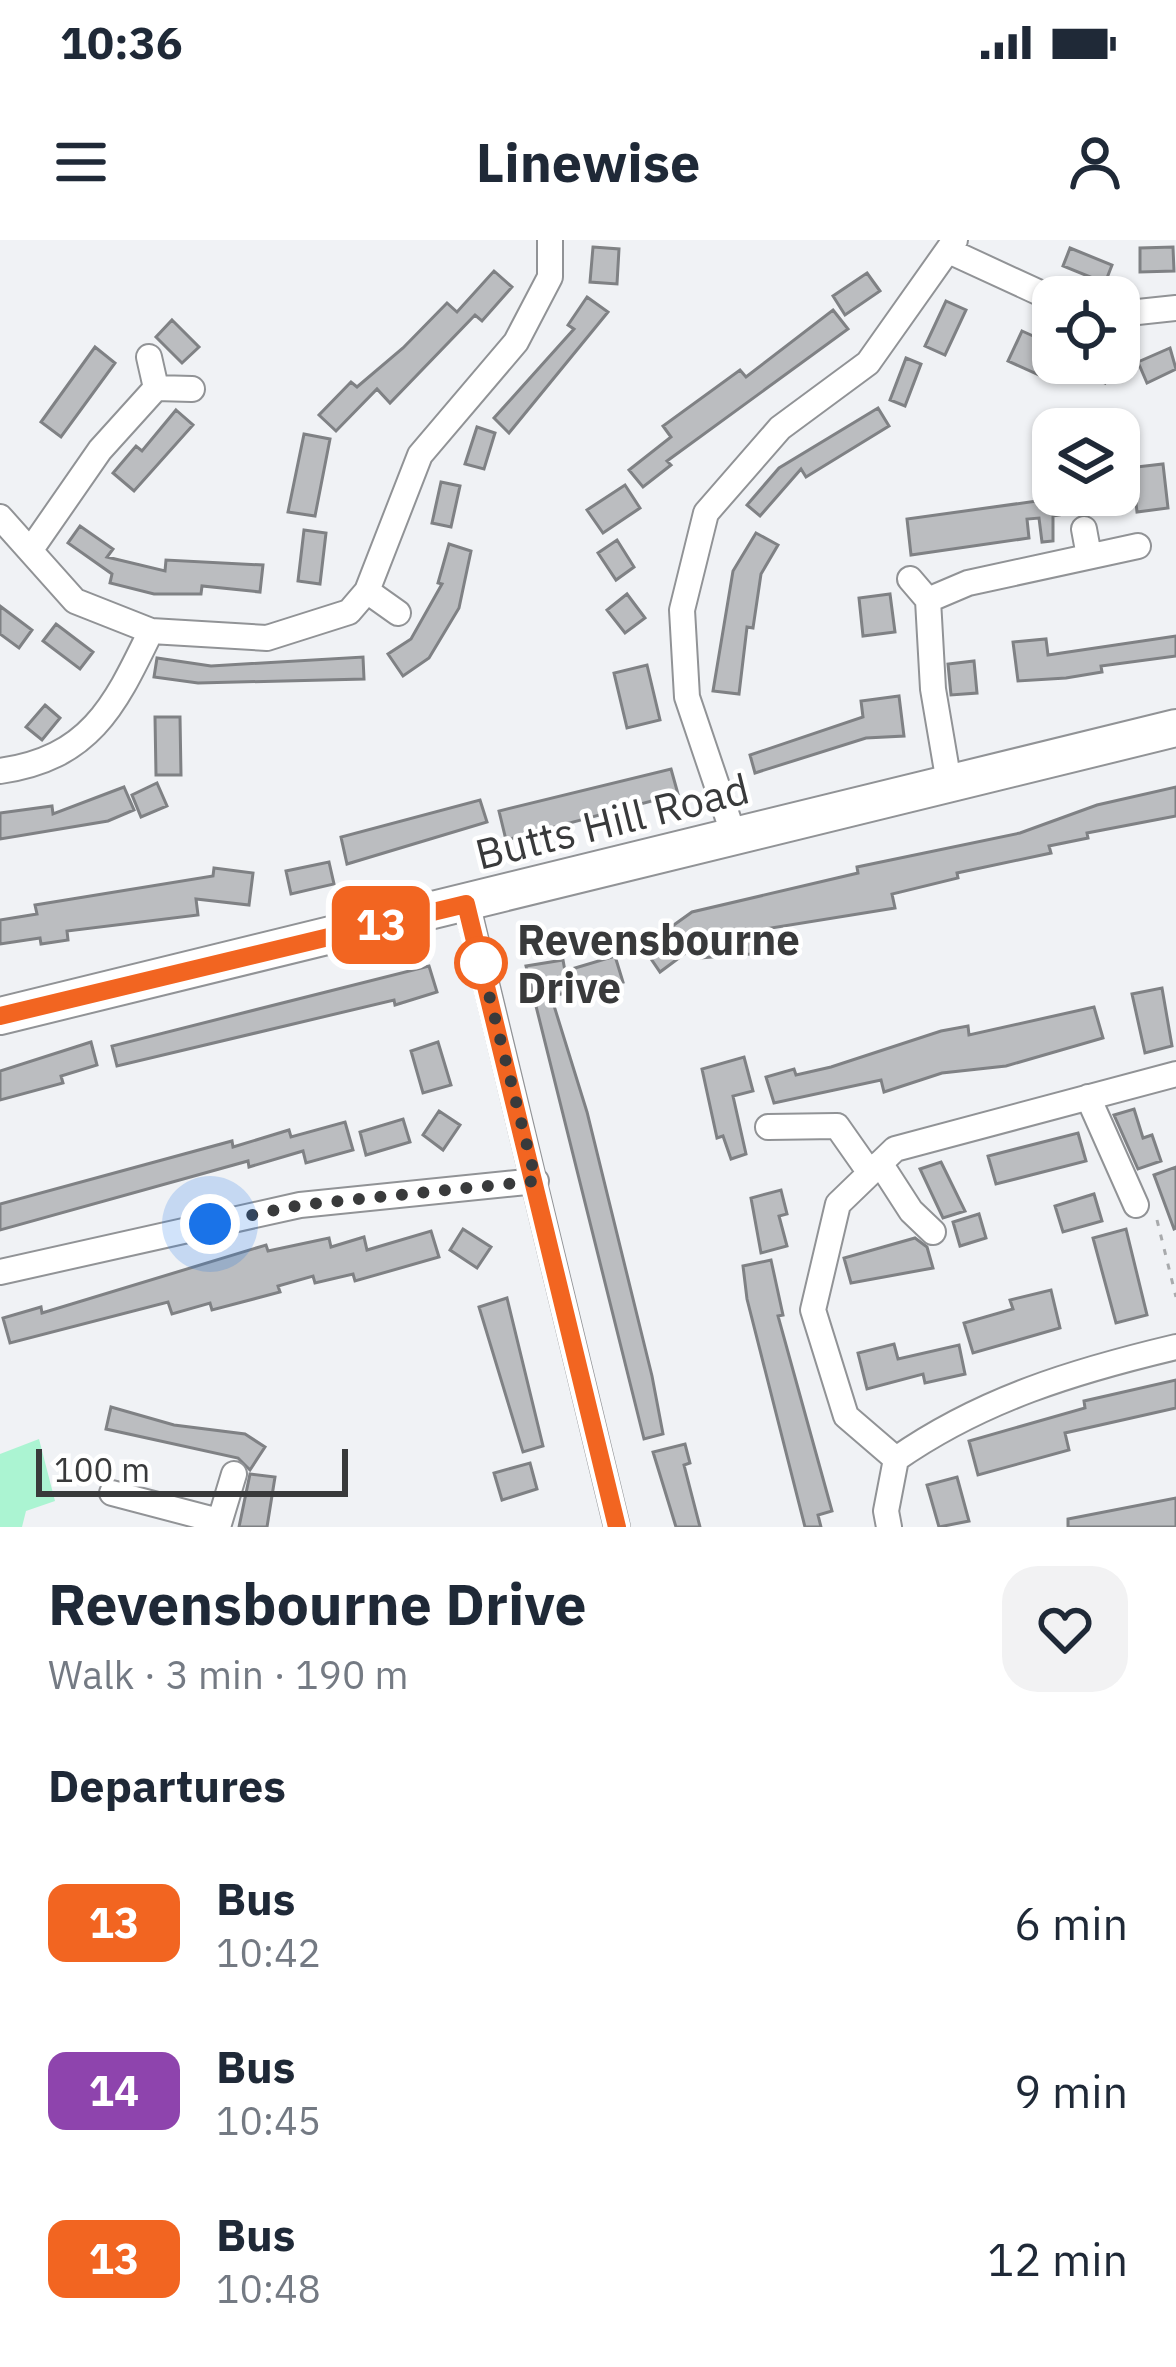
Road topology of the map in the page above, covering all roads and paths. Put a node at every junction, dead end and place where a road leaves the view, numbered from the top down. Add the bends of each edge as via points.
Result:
1 (550, 240) edge
2 (952, 246) edge
3 (1032, 288) edge
4 (1176, 308) edge
5 (1140, 312) edge
6 (148, 357) dead end
7 (156, 388) junction
8 (192, 389) dead end
9 (0, 517) edge
10 (1084, 529) dead end
11 (1138, 546) dead end
12 (32, 548) junction
13 (1089, 556) junction
14 (910, 579) dead end
15 (367, 591) junction
16 (928, 600) junction
17 (398, 613) dead end
18 (151, 632) junction
19 (1176, 728) edge
20 (0, 771) edge
21 (949, 783) junction
22 (734, 836) junction
23 (466, 904) junction
24 (0, 1016) edge
25 (1176, 1074) edge
26 (1088, 1096) junction
27 (768, 1127) dead end
28 (875, 1168) junction
29 (536, 1181) junction
30 (1136, 1205) dead end
31 (1157, 1220) dead end
32 (933, 1232) dead end
33 (0, 1272) edge
34 (1176, 1297) edge
35 (1176, 1347) edge
36 (896, 1459) junction
37 (234, 1474) dead end
38 (112, 1492) dead end
39 (218, 1524) edge
40 (617, 1527) edge
41 (889, 1527) edge

1 - 15 street via 550,277 516,342 420,455
2 - 3 street
2 - 22 street via 868,363 780,428 706,513 682,610 687,697
4 - 5 street
6 - 7 street
7 - 8 street
7 - 12 street via 100,450
9 - 12 street
10 - 13 street
11 - 13 street
12 - 18 street via 75,601
13 - 16 street
14 - 16 street
15 - 17 street
15 - 18 street via 349,612 268,638
16 - 21 street
18 - 20 street via 113,709 77,743
19 - 21 street, Butts Hill Road
21 - 22 street, Butts Hill Road
22 - 23 street, Butts Hill Road
23 - 24 street, Butts Hill Road
23 - 29 street
25 - 26 street
26 - 28 street via 942,1133 895,1149
26 - 30 street
27 - 28 street via 836,1126
28 - 32 street
28 - 36 street via 838,1204 813,1310 846,1416
29 - 33 street via 300,1205
29 - 40 street
31 - 34 path
35 - 36 street via 1073,1372 952,1420
36 - 41 street
37 - 39 street
38 - 39 street

